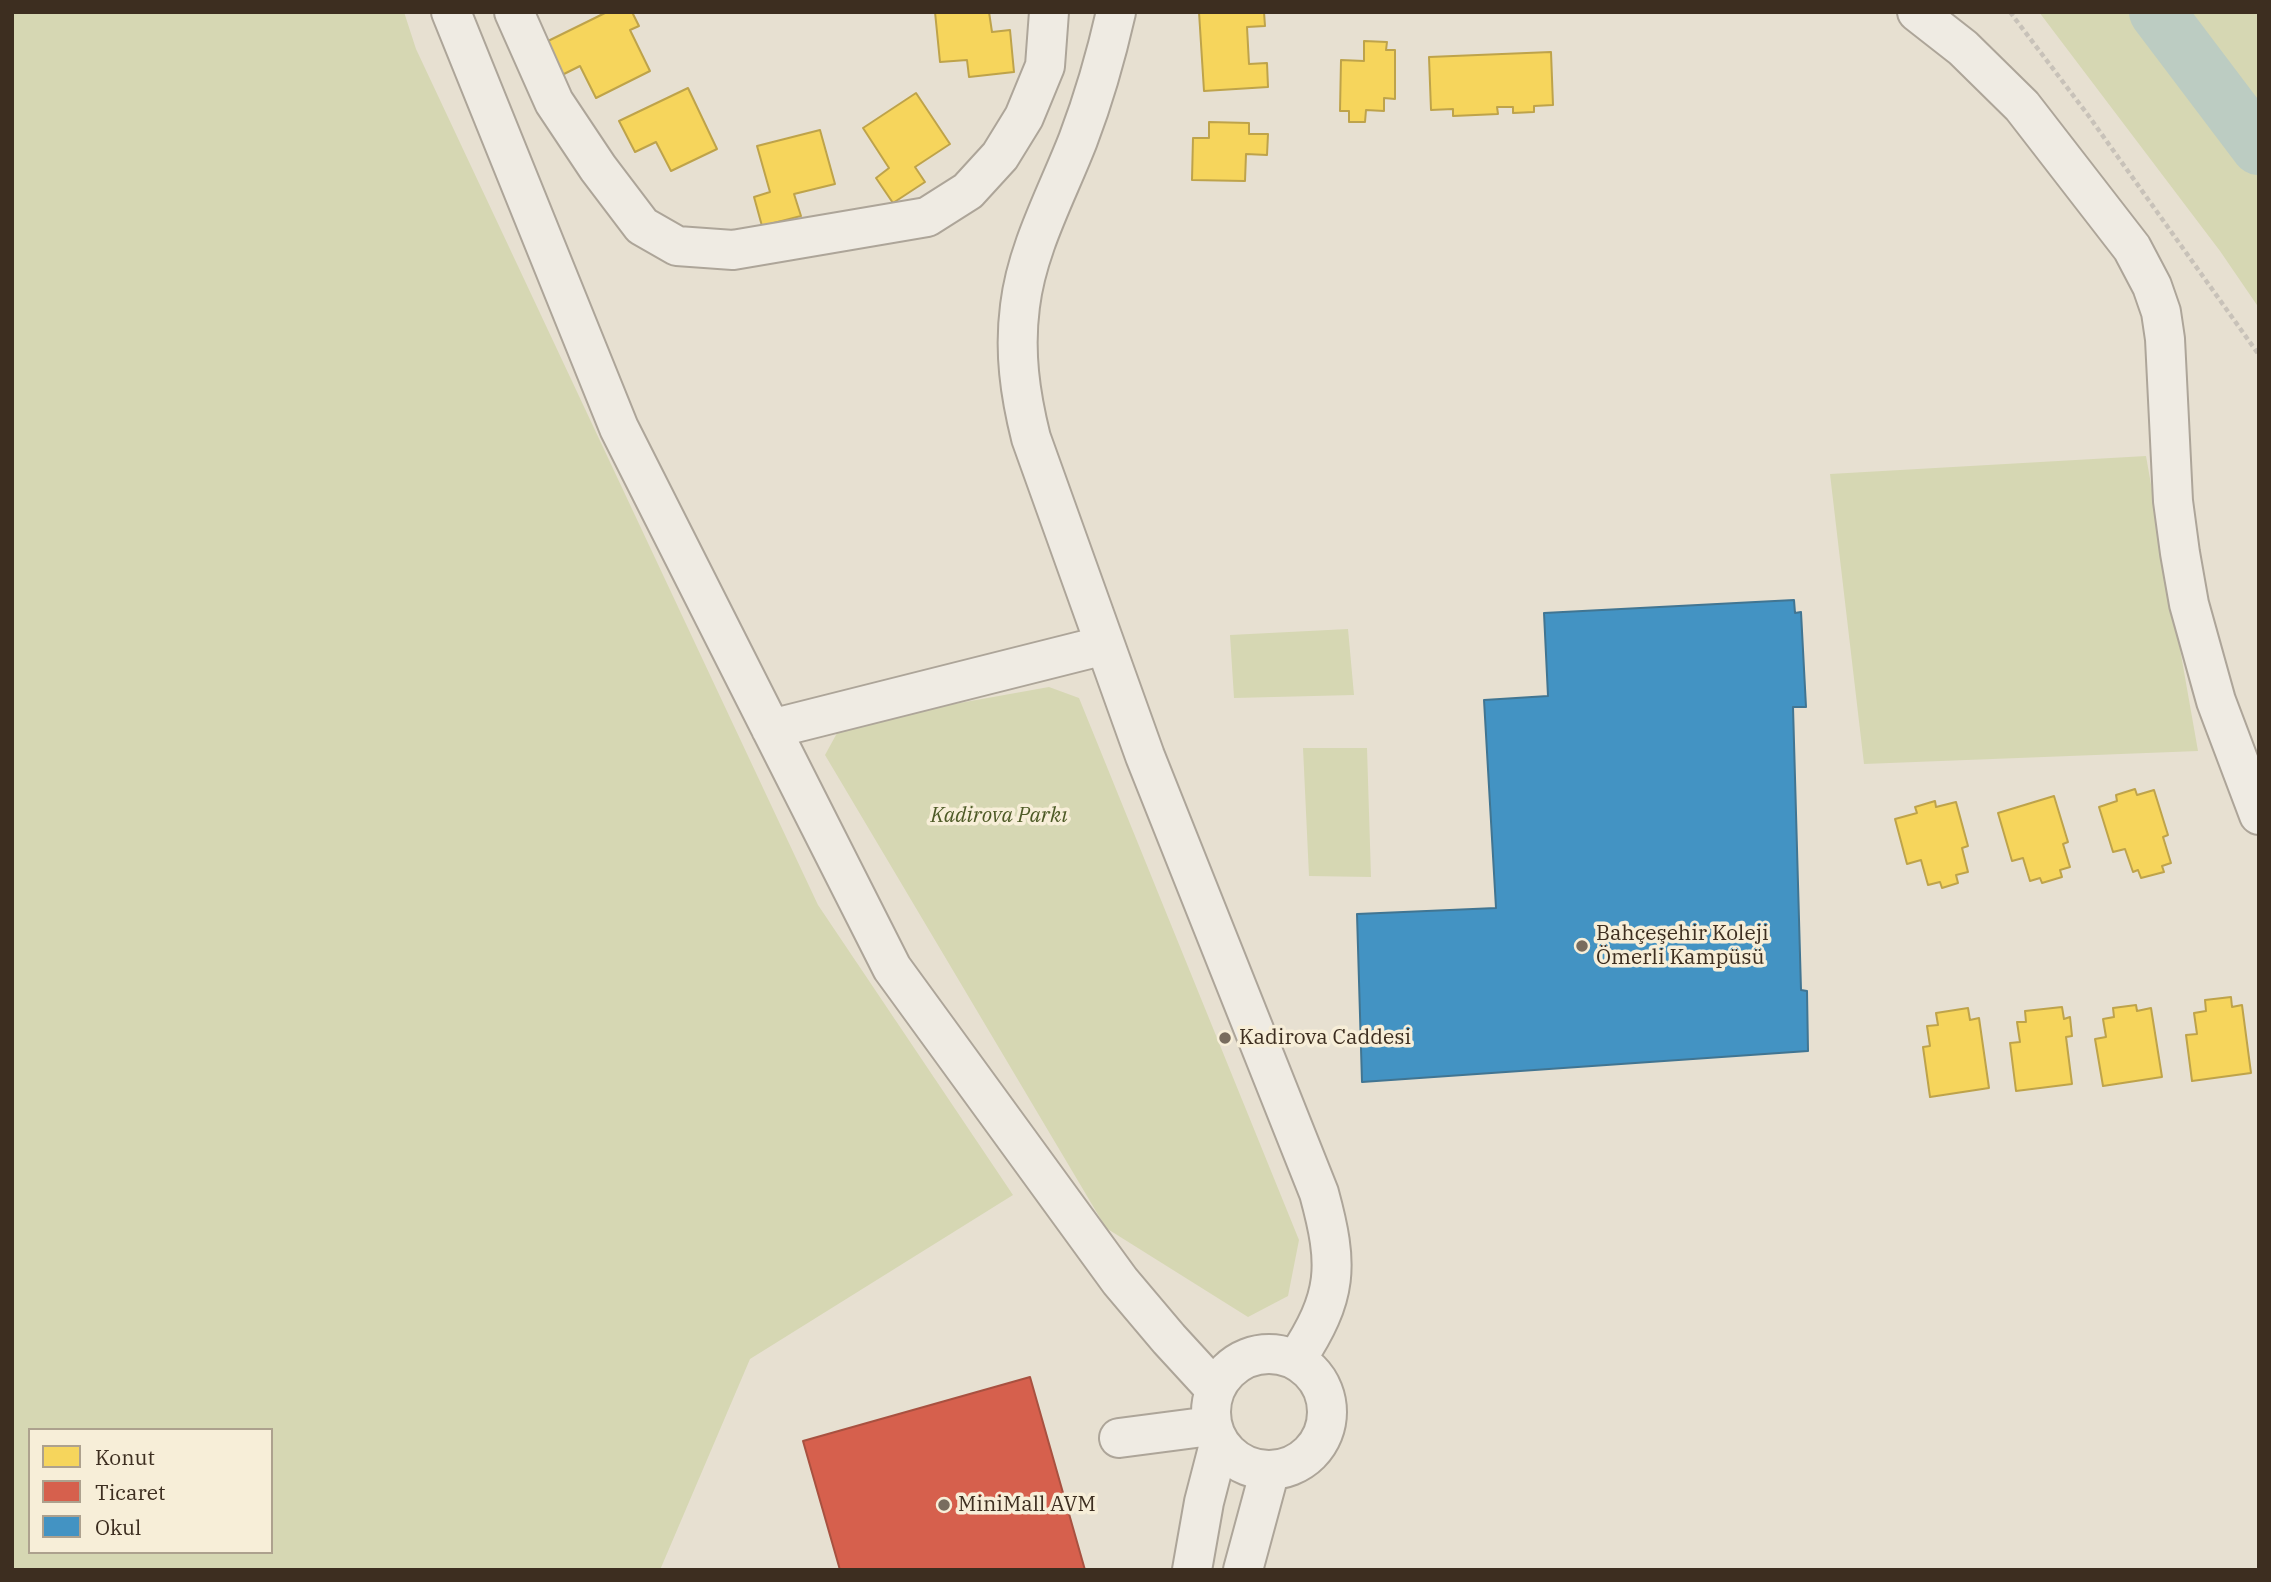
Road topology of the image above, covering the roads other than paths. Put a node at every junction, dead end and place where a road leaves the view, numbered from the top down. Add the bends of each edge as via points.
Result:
1 (451, 12) edge
2 (514, 12) edge
3 (1049, 12) edge
4 (1116, 12) edge
5 (1917, 12) edge
6 (1105, 645) junction
7 (771, 729) junction
8 (2259, 815) edge
9 (1296, 1360) junction
10 (1214, 1388) junction
11 (1215, 1435) junction
12 (1119, 1438) dead end
13 (1270, 1470) junction
14 (1192, 1570) edge
15 (1243, 1570) edge

1 - 7 street via 619,428
2 - 3 street via 554,102 642,226 677,247 733,250 927,218 968,191 1000,156 1024,117 1045,66
4 - 6 street via 1093,101 1027,270 1017,342 1031,438
5 - 8 street via 1963,48 2022,106 2132,248 2152,286 2165,339 2174,501 2189,604 2216,701
6 - 7 street
6 - 9 street via 1189,869 1303,1150 1327,1224 1333,1251 1332,1280 1316,1329
7 - 10 street via 892,968 1120,1281
9 - 10 street via 1278,1353 1259,1353 1240,1360
9 - 13 street via 1322,1387 1326,1425 1306,1457 1289,1467
10 - 11 street via 1210,1407
11 - 12 street
11 - 13 street via 1233,1458 1250,1468
11 - 14 street
13 - 15 street

